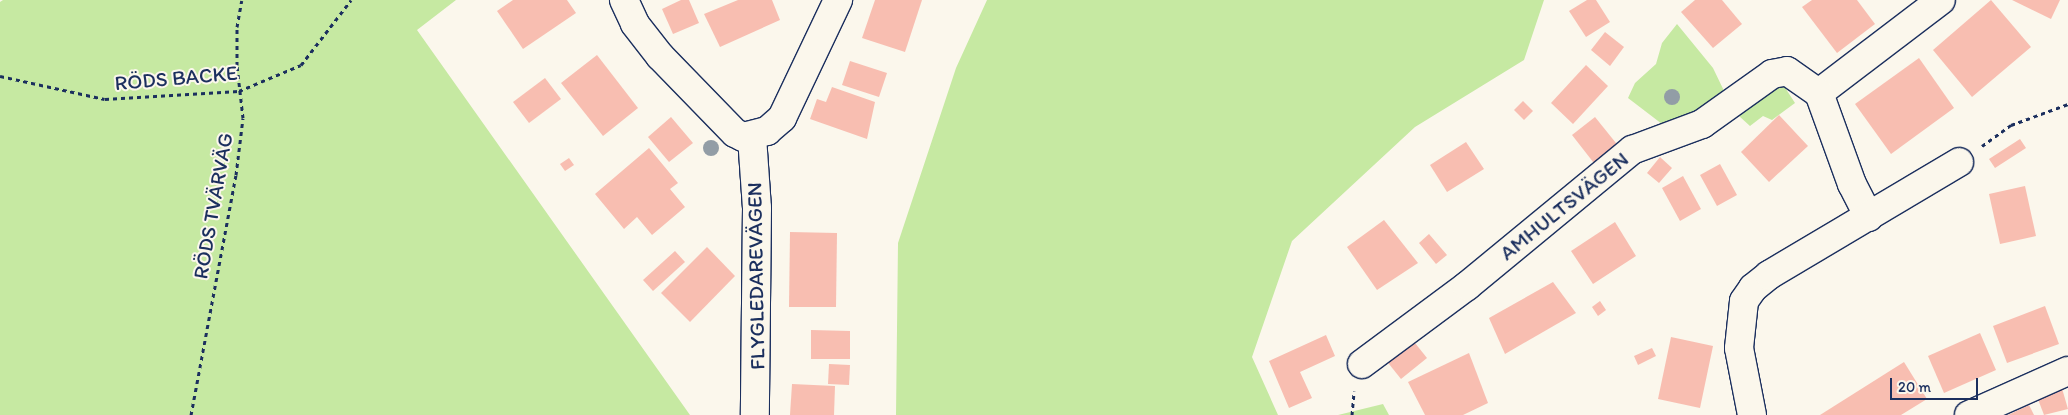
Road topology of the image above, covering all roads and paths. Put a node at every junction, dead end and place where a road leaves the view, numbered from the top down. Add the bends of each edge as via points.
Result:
1 (242, 0) edge
2 (351, 0) edge
3 (624, 0) edge
4 (838, 0) edge
5 (1941, 0) edge
6 (0, 76) edge
7 (239, 91) junction
8 (1819, 93) junction
9 (2068, 104) edge
10 (752, 137) junction
11 (1959, 162) joint
12 (1869, 217) junction
13 (1362, 364) dead end
14 (2068, 371) edge
15 (191, 415) edge
16 (755, 415) edge
17 (1752, 415) edge
18 (1969, 415) edge

1 - 7 path, RÖDS TVÄRVÄG via 237,28
2 - 7 path, RÖDS BACKE via 301,65
3 - 10 street via 636,24 660,56 735,133
4 - 10 street via 782,118
5 - 8 street
6 - 7 path, RÖDS BACKE via 106,100
7 - 15 path, RÖDS TVÄRVÄG via 243,118 236,174
8 - 12 street via 1852,184
8 - 13 street, AMHULTSVÄGEN via 1787,71 1772,74 1702,124 1632,150 1467,286
9 - 11 path via 2011,125
10 - 16 street, FLYGLEDAREVÄGEN via 758,208
11 - 12 street
12 - 17 street via 1769,275 1753,288 1744,301 1739,348
14 - 18 street

